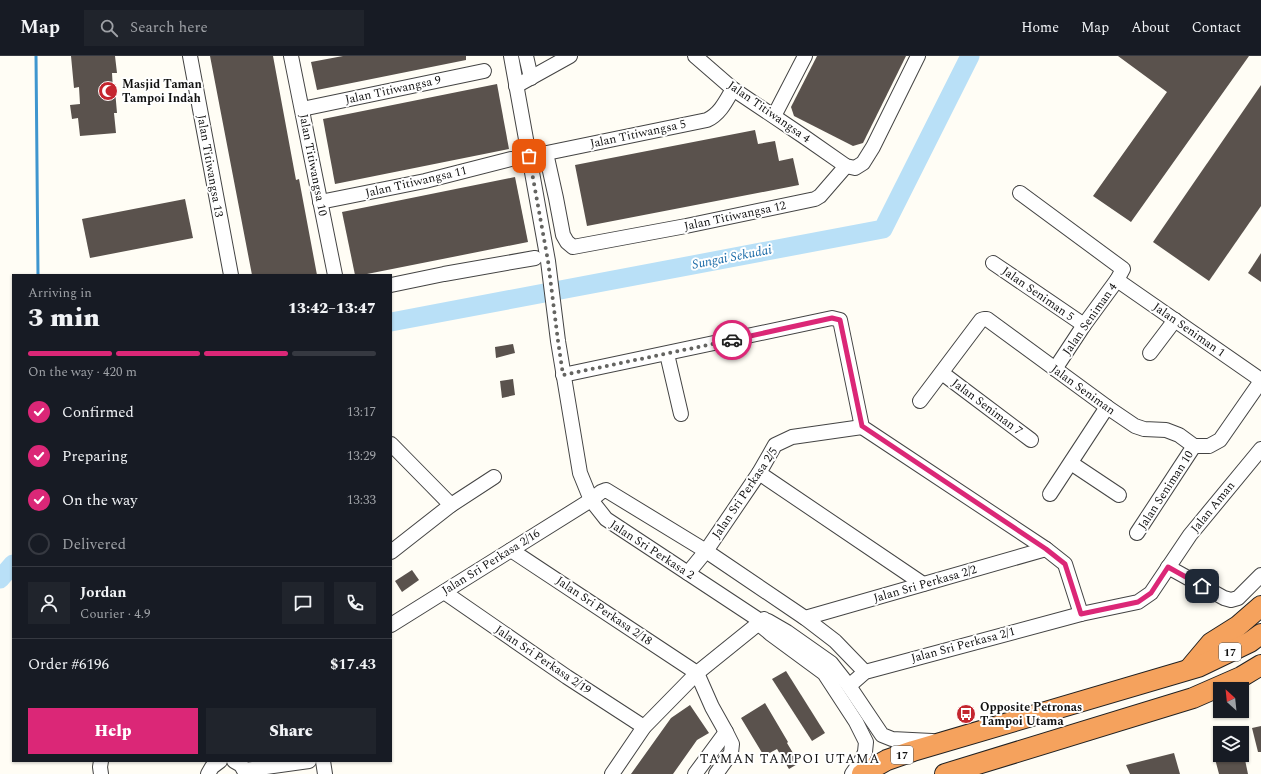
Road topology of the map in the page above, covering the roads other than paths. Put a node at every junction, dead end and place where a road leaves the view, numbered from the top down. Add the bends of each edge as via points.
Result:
1 (190, 56) edge
2 (292, 56) edge
3 (511, 56) edge
4 (526, 56) edge
5 (570, 56) edge
6 (695, 56) edge
7 (805, 56) edge
8 (918, 56) edge
9 (484, 71) dead end
10 (532, 78) junction
11 (516, 86) junction
12 (733, 89) junction
13 (302, 109) junction
14 (774, 116) junction
15 (546, 153) junction
16 (529, 156) junction
17 (510, 160) dead end
18 (846, 166) junction
19 (1020, 194) dead end
20 (320, 202) junction
21 (542, 259) junction
22 (993, 262) dead end
23 (231, 274) edge
24 (335, 274) edge
25 (1120, 274) junction
26 (392, 285) edge
27 (1175, 320) junction
28 (1084, 325) junction
29 (1150, 353) dead end
30 (667, 354) junction
31 (1055, 369) junction
32 (942, 373) junction
33 (563, 375) junction
34 (1261, 381) edge
35 (920, 401) dead end
36 (1107, 407) junction
37 (681, 414) dead end
38 (862, 426) junction
39 (1031, 440) dead end
40 (392, 445) edge
41 (1194, 446) junction
42 (1261, 449) edge
43 (1071, 463) junction
44 (759, 473) junction
45 (494, 476) dead end
46 (1050, 494) dead end
47 (1119, 495) dead end
48 (591, 500) junction
49 (450, 505) junction
50 (1137, 533) dead end
51 (1046, 549) junction
52 (511, 550) junction
53 (392, 551) edge
54 (706, 551) junction
55 (1168, 567) junction
56 (688, 573) junction
57 (1261, 575) edge
58 (923, 584) junction
59 (444, 592) junction
60 (1151, 593) joint
61 (1261, 606) edge
62 (1081, 614) junction
63 (805, 618) junction
64 (760, 620) junction
65 (392, 624) edge
66 (1261, 634) edge
67 (1261, 665) edge
68 (1188, 670) junction
69 (864, 672) junction
70 (697, 673) junction
71 (1261, 681) edge
72 (849, 686) junction
73 (1249, 686) edge
74 (1213, 697) edge
75 (1192, 698) junction
76 (644, 727) junction
77 (729, 738) junction
78 (944, 742) junction
79 (101, 762) edge
80 (219, 762) edge
81 (299, 762) edge
82 (323, 762) edge
83 (242, 768) edge
84 (951, 773) edge
85 (101, 774) edge
86 (208, 774) edge
87 (325, 774) edge
88 (612, 774) edge
89 (695, 774) edge
90 (716, 774) edge
91 (852, 774) edge
92 (862, 774) edge

1 - 23 street, Jalan Titiwangsa 13
2 - 13 street, Jalan Titiwangsa 10
3 - 11 street, Jalan Sri Perkasa 2
4 - 10 street
5 - 10 street
6 - 12 street, Jalan Titiwangsa 4
7 - 14 street
8 - 18 street via 863,163 855,168
9 - 13 street, Jalan Titiwangsa 9
10 - 11 street
11 - 16 street, Jalan Sri Perkasa 2
12 - 14 street, Jalan Titiwangsa 4
12 - 15 street, Jalan Titiwangsa 5 via 720,111 707,120
13 - 20 street, Jalan Titiwangsa 10
14 - 18 street, Jalan Titiwangsa 4
15 - 16 street, Jalan Titiwangsa 5
15 - 18 street, Jalan Titiwangsa 12 via 563,235 573,247 815,199
16 - 21 street, Jalan Sri Perkasa 2
17 - 20 street, Jalan Titiwangsa 11 via 425,181
19 - 25 street, Jalan Seniman 1
20 - 24 street, Jalan Titiwangsa 10
21 - 26 street
21 - 33 street, Jalan Sri Perkasa 2 via 554,310
22 - 28 street, Jalan Seniman 5
25 - 27 street, Jalan Seniman 1
25 - 28 street, Jalan Seniman 4
27 - 29 street
27 - 34 street, Jalan Seniman 1
28 - 31 street, Jalan Seniman 4
30 - 33 street
30 - 37 street
30 - 38 street via 832,318 840,320
31 - 32 street, Jalan Seniman via 984,319
31 - 36 street, Jalan Seniman
32 - 35 street, Jalan Seniman
32 - 39 street, Jalan Seniman 7
33 - 48 street, Jalan Sri Perkasa 2 via 580,473
34 - 41 street via 1220,440 1209,446
36 - 41 street, Jalan Seniman via 1135,426 1166,430 1179,435
36 - 43 street
38 - 44 street, Jalan Sri Perkasa 2/5 via 792,437 775,445
38 - 51 street
40 - 49 street
41 - 50 street, Jalan Seniman 10
42 - 55 street, Jalan Aman via 1190,535
43 - 46 street
43 - 47 street
44 - 54 street, Jalan Sri Perkasa 2/5
44 - 58 street
45 - 49 street
48 - 52 street, Jalan Sri Perkasa 2/16
48 - 54 street, Jalan Sri Perkasa 2/16 via 601,492 609,491
48 - 56 street, Jalan Sri Perkasa 2 via 606,520
49 - 53 street
51 - 58 street, Jalan Sri Perkasa 2/2
51 - 62 street via 1065,564
52 - 59 street, Jalan Sri Perkasa 2/16
52 - 70 street, Jalan Sri Perkasa 2/18
54 - 56 street, Jalan Sri Perkasa 2/5
54 - 63 street
55 - 57 street via 1231,600 1238,598
55 - 60 street, Jalan Aman
56 - 64 street, Jalan Sri Perkasa 2
58 - 63 street, Jalan Sri Perkasa 2/2
59 - 65 street, Jalan Sri Perkasa 2/16
59 - 76 street, Jalan Sri Perkasa 2/19
60 - 62 street, Jalan Sri Perkasa 2/1 via 1138,602
61 - 68 highway via 1238,626 1211,643
62 - 69 street, Jalan Sri Perkasa 2/1
63 - 69 street via 834,641
64 - 70 street
64 - 72 street, Jalan Sri Perkasa 2 via 787,632 832,663
64 - 91 street, Jalan Sri Perkasa 2 via 824,673 856,722 866,742 862,761
66 - 68 highway, 17 via 1250,642
67 - 75 highway, 17 via 1241,677
68 - 78 highway, 17
69 - 72 street, Jalan Sri Perkasa 2/1
70 - 76 street
70 - 77 street
71 - 73 highway
72 - 78 street, Jalan Sri Perkasa 2 via 882,735 892,739
74 - 75 highway
75 - 84 highway, 17
76 - 88 street
77 - 89 street
77 - 90 street via 731,753
78 - 92 highway, 17 via 887,760
79 - 85 street
80 - 86 street
81 - 83 street
82 - 87 street

